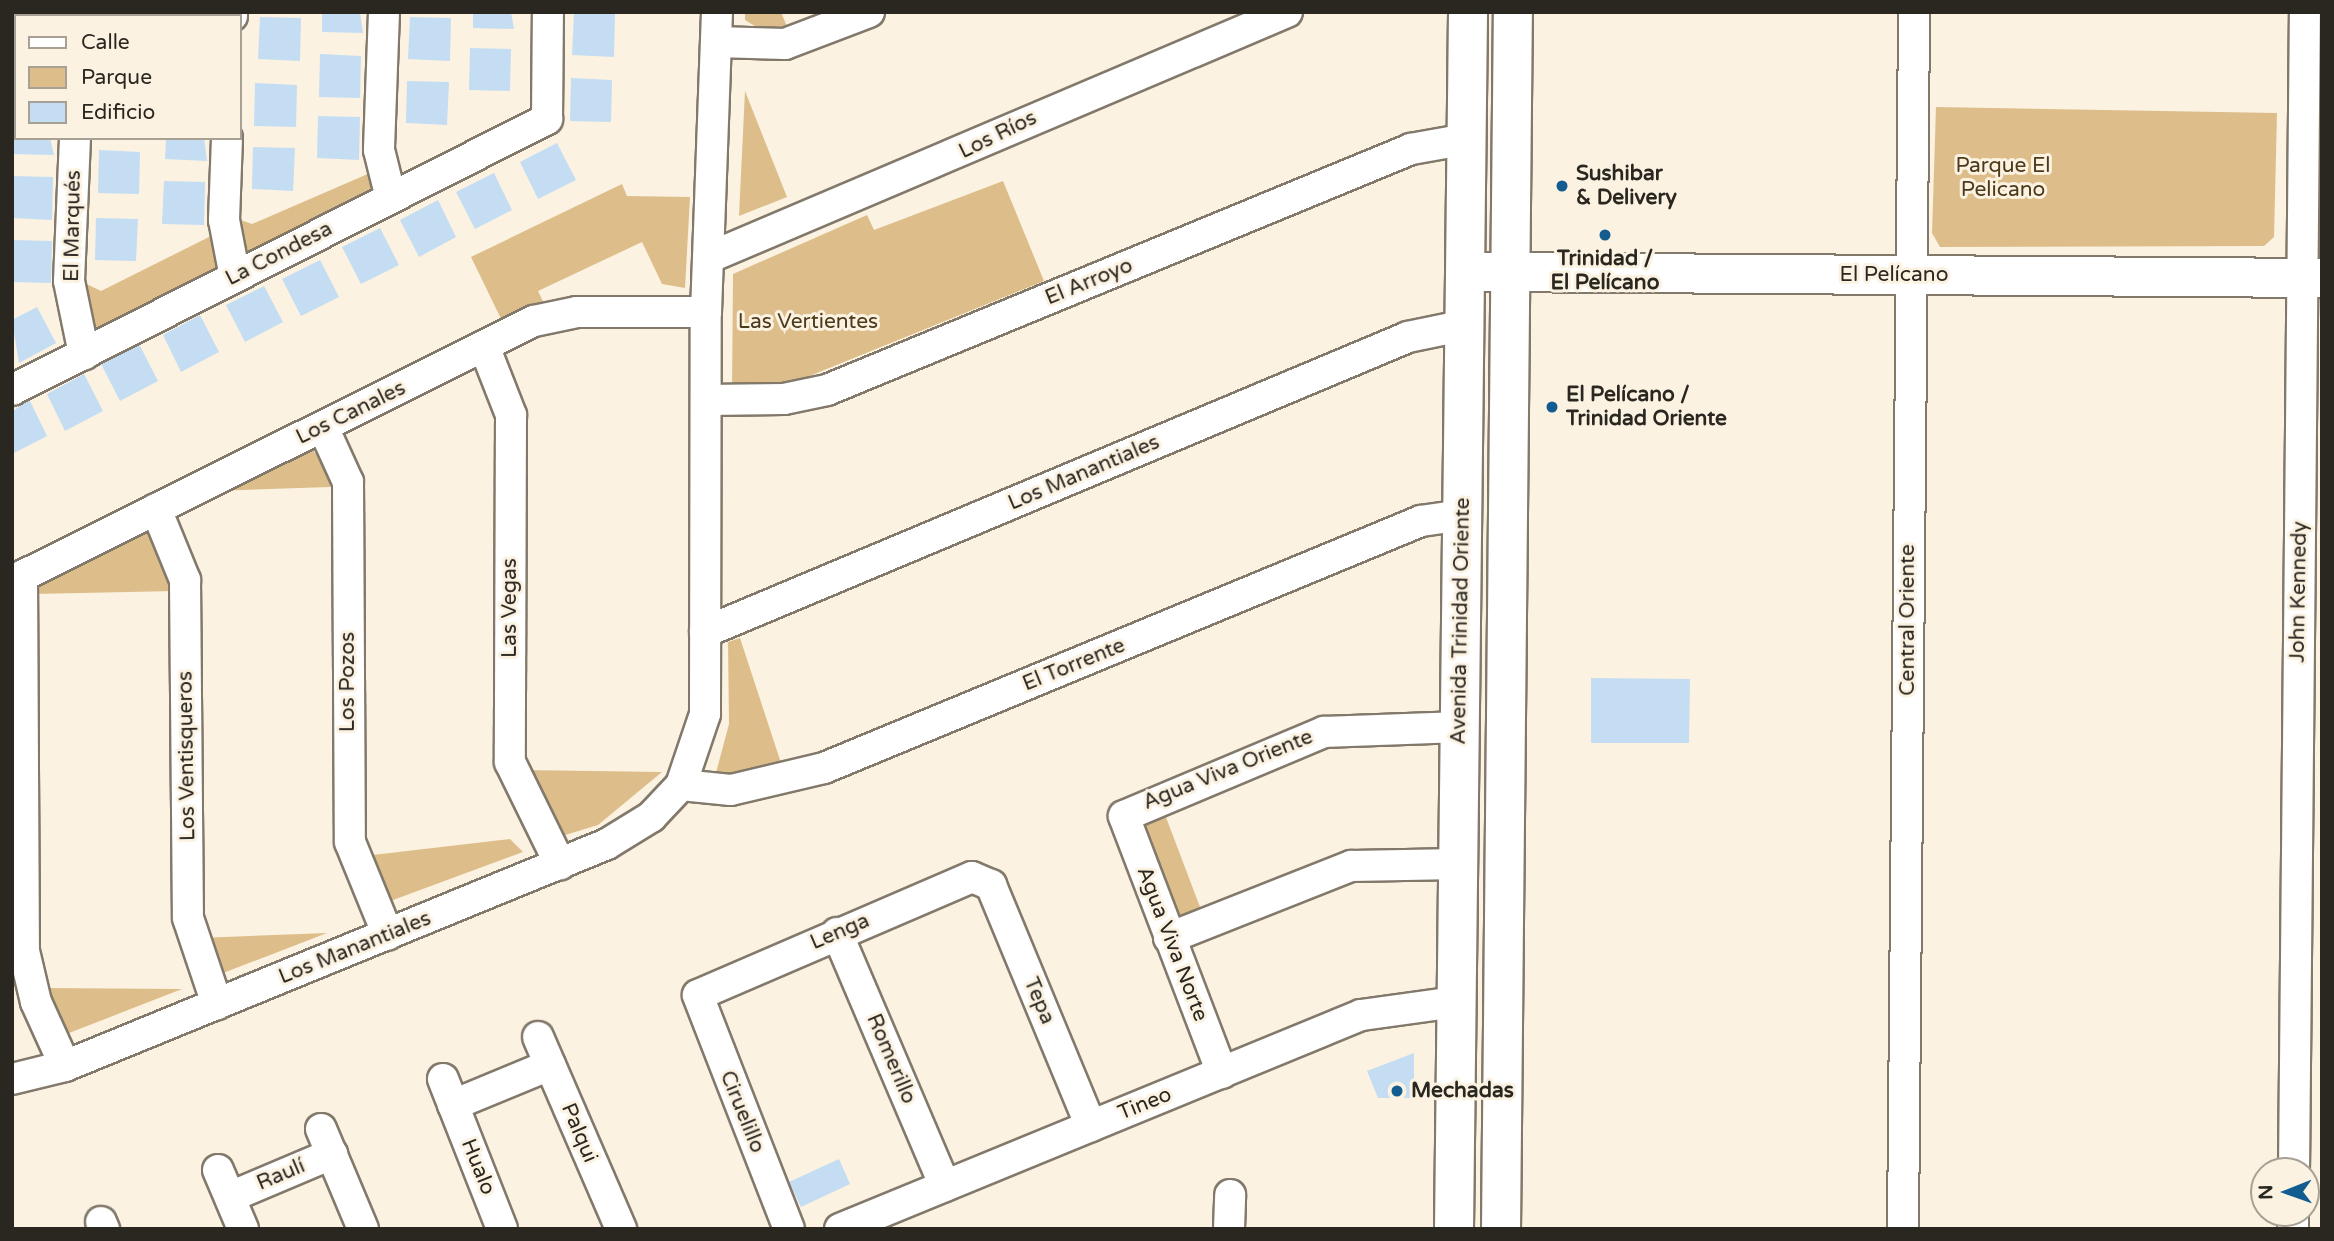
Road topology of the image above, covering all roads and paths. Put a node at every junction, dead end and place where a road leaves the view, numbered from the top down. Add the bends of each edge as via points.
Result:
1 (384, 12) edge
2 (548, 12) edge
3 (869, 12) edge
4 (1287, 12) edge
5 (1468, 12) edge
6 (1513, 12) edge
7 (1914, 12) edge
8 (2305, 12) edge
9 (716, 27) edge
10 (1467, 139) junction
11 (75, 140) edge
12 (227, 140) edge
13 (391, 198) junction
14 (708, 258) junction
15 (1466, 272) junction
16 (1510, 272) junction
17 (1911, 275) junction
18 (235, 276) junction
19 (2312, 278) edge
20 (706, 312) junction
21 (1466, 325) junction
22 (484, 346) junction
23 (84, 354) junction
24 (12, 390) edge
25 (706, 400) junction
26 (323, 427) junction
27 (156, 509) junction
28 (1463, 515) junction
29 (17, 579) edge
30 (705, 632) junction
31 (17, 644) edge
32 (1460, 727) junction
33 (681, 785) junction
34 (1124, 816) joint
35 (560, 864) junction
36 (1458, 864) junction
37 (984, 877) joint
38 (837, 933) junction
39 (388, 935) junction
40 (1169, 938) junction
41 (698, 995) joint
42 (1456, 1002) junction
43 (217, 1003) junction
44 (538, 1037) dead end
45 (550, 1065) junction
46 (65, 1066) junction
47 (1222, 1073) junction
48 (12, 1079) edge
49 (1091, 1126) junction
50 (2294, 1157) edge
51 (218, 1170) dead end
52 (945, 1186) junction
53 (1230, 1195) dead end
54 (230, 1197) junction
55 (243, 1229) edge
56 (363, 1229) edge
57 (502, 1229) edge
58 (621, 1229) edge
59 (789, 1229) edge
60 (840, 1229) edge
61 (1229, 1229) edge
62 (1454, 1229) edge
63 (1501, 1229) edge
64 (1903, 1229) edge

1 - 13 street via 379,150
2 - 13 street, La Condesa via 547,119
3 - 9 street via 785,44
4 - 14 street, Los Ríos
5 - 10 main road, Avenida Trinidad Oriente
6 - 16 main road
7 - 17 street, Central Oriente
8 - 19 street, John Kennedy
9 - 14 street
10 - 15 main road, Avenida Trinidad Oriente
10 - 25 street, El Arroyo via 1410,149 827,390 784,399
11 - 23 street, El Marqués via 69,281
12 - 18 street via 224,220
13 - 18 street, La Condesa
14 - 20 street
15 - 16 main road, El Pelícano
15 - 21 main road, Avenida Trinidad Oriente
16 - 17 main road, El Pelícano
16 - 63 main road
17 - 19 main road, El Pelícano
17 - 64 street, Central Oriente
18 - 23 street, La Condesa
19 - 50 street, John Kennedy
20 - 22 street, Los Canales via 551,316
20 - 25 street
21 - 28 main road, Avenida Trinidad Oriente
21 - 30 street, Los Manantiales via 1408,337
22 - 26 street, Los Canales
22 - 35 street, Las Vegas via 511,415 510,762
23 - 24 street, La Condesa
25 - 30 street
26 - 27 street, Los Canales
26 - 39 street, Los Pozos via 348,482 350,842
27 - 29 street, Los Canales
27 - 43 street, Los Ventisqueros via 185,580 188,918
28 - 32 main road, Avenida Trinidad Oriente
28 - 33 street, El Torrente via 1422,521 824,768 731,790
29 - 31 street
30 - 33 street via 705,714
31 - 46 street via 24,951 36,1002
32 - 34 street, Agua Viva Oriente via 1324,732
32 - 36 main road, Avenida Trinidad Oriente
33 - 35 street, Los Manantiales via 630,832
34 - 40 street, Agua Viva Norte
35 - 39 street, Los Manantiales
36 - 40 street via 1351,866
36 - 42 main road, Avenida Trinidad Oriente
37 - 38 street, Lenga
37 - 49 street, Tepa
38 - 41 street, Lenga
38 - 52 street, Romerillo
39 - 43 street, Los Manantiales
40 - 47 street, Agua Viva Norte
41 - 59 street, Ciruelillo
42 - 47 street, Tineo via 1377,1010
42 - 62 main road, Avenida Trinidad Oriente
43 - 46 street, Los Manantiales
44 - 45 street, Palqui
45 - 57 street, Hualo via 448,1092
45 - 58 street, Palqui
46 - 48 street, Los Manantiales
47 - 49 street, Tineo
49 - 52 street, Tineo
51 - 54 street, Raulí
52 - 60 street, Tineo
53 - 61 street
54 - 55 street, Raulí
54 - 56 street, Raulí via 327,1141

